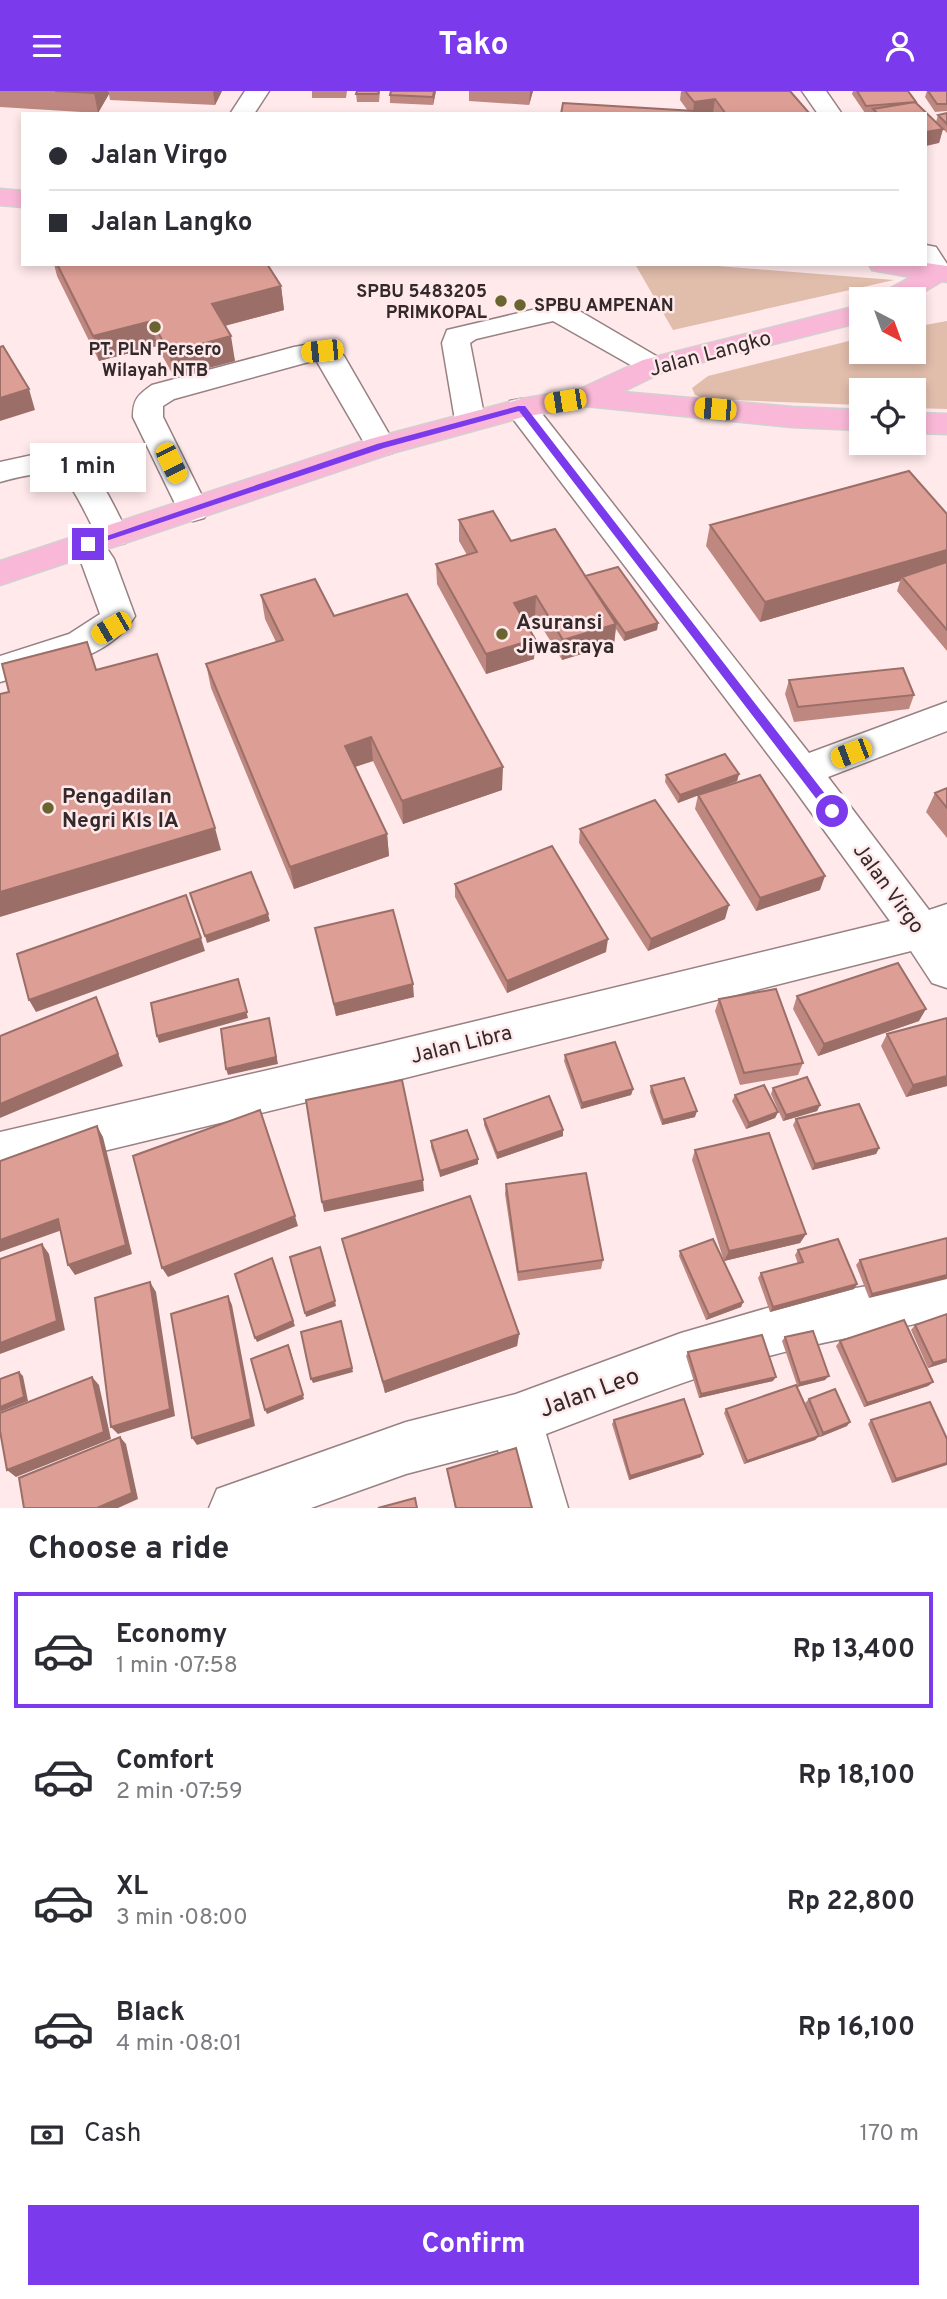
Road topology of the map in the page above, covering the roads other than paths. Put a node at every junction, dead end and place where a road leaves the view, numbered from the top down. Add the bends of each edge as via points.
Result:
1 (257, 91) edge
2 (814, 91) edge
3 (243, 112) edge
4 (829, 112) edge
5 (0, 197) edge
6 (21, 199) edge
7 (937, 266) edge
8 (908, 287) edge
9 (849, 316) edge
10 (653, 366) junction
11 (586, 397) junction
12 (522, 408) junction
13 (849, 419) edge
14 (470, 420) junction
15 (926, 423) edge
16 (947, 424) edge
17 (380, 446) junction
18 (0, 472) edge
19 (193, 510) junction
20 (101, 540) junction
21 (0, 573) edge
22 (0, 669) edge
23 (947, 716) edge
24 (802, 771) junction
25 (934, 926) edge
26 (947, 970) edge
27 (0, 1154) edge
28 (947, 1292) edge
29 (516, 1420) junction
30 (236, 1508) edge
31 (541, 1508) edge

1 - 3 street
2 - 4 street
5 - 6 main road
7 - 8 main road
9 - 10 main road, Jalan Langko
10 - 11 main road, Jalan Langko
10 - 14 street via 566,315 552,313 468,332 457,337 456,343
11 - 12 main road, Jalan Langko
11 - 13 main road
12 - 14 main road, Jalan Langko
12 - 24 street, Jalan Virgo
14 - 17 main road, Jalan Langko
15 - 16 main road
17 - 19 main road, Jalan Langko
17 - 19 street via 322,351 163,393 148,402 148,417
18 - 20 street via 33,461 62,463 78,472
19 - 20 main road, Jalan Langko
20 - 21 main road, Jalan Langko
20 - 22 street via 97,559 118,616 111,628 92,639
23 - 24 street
24 - 25 street, Jalan Virgo
25 - 26 street, Jalan Virgo
25 - 27 street, Jalan Libra
28 - 29 street, Jalan Leo via 805,1322 681,1358
29 - 30 street, Jalan Leo via 406,1448
29 - 31 street

